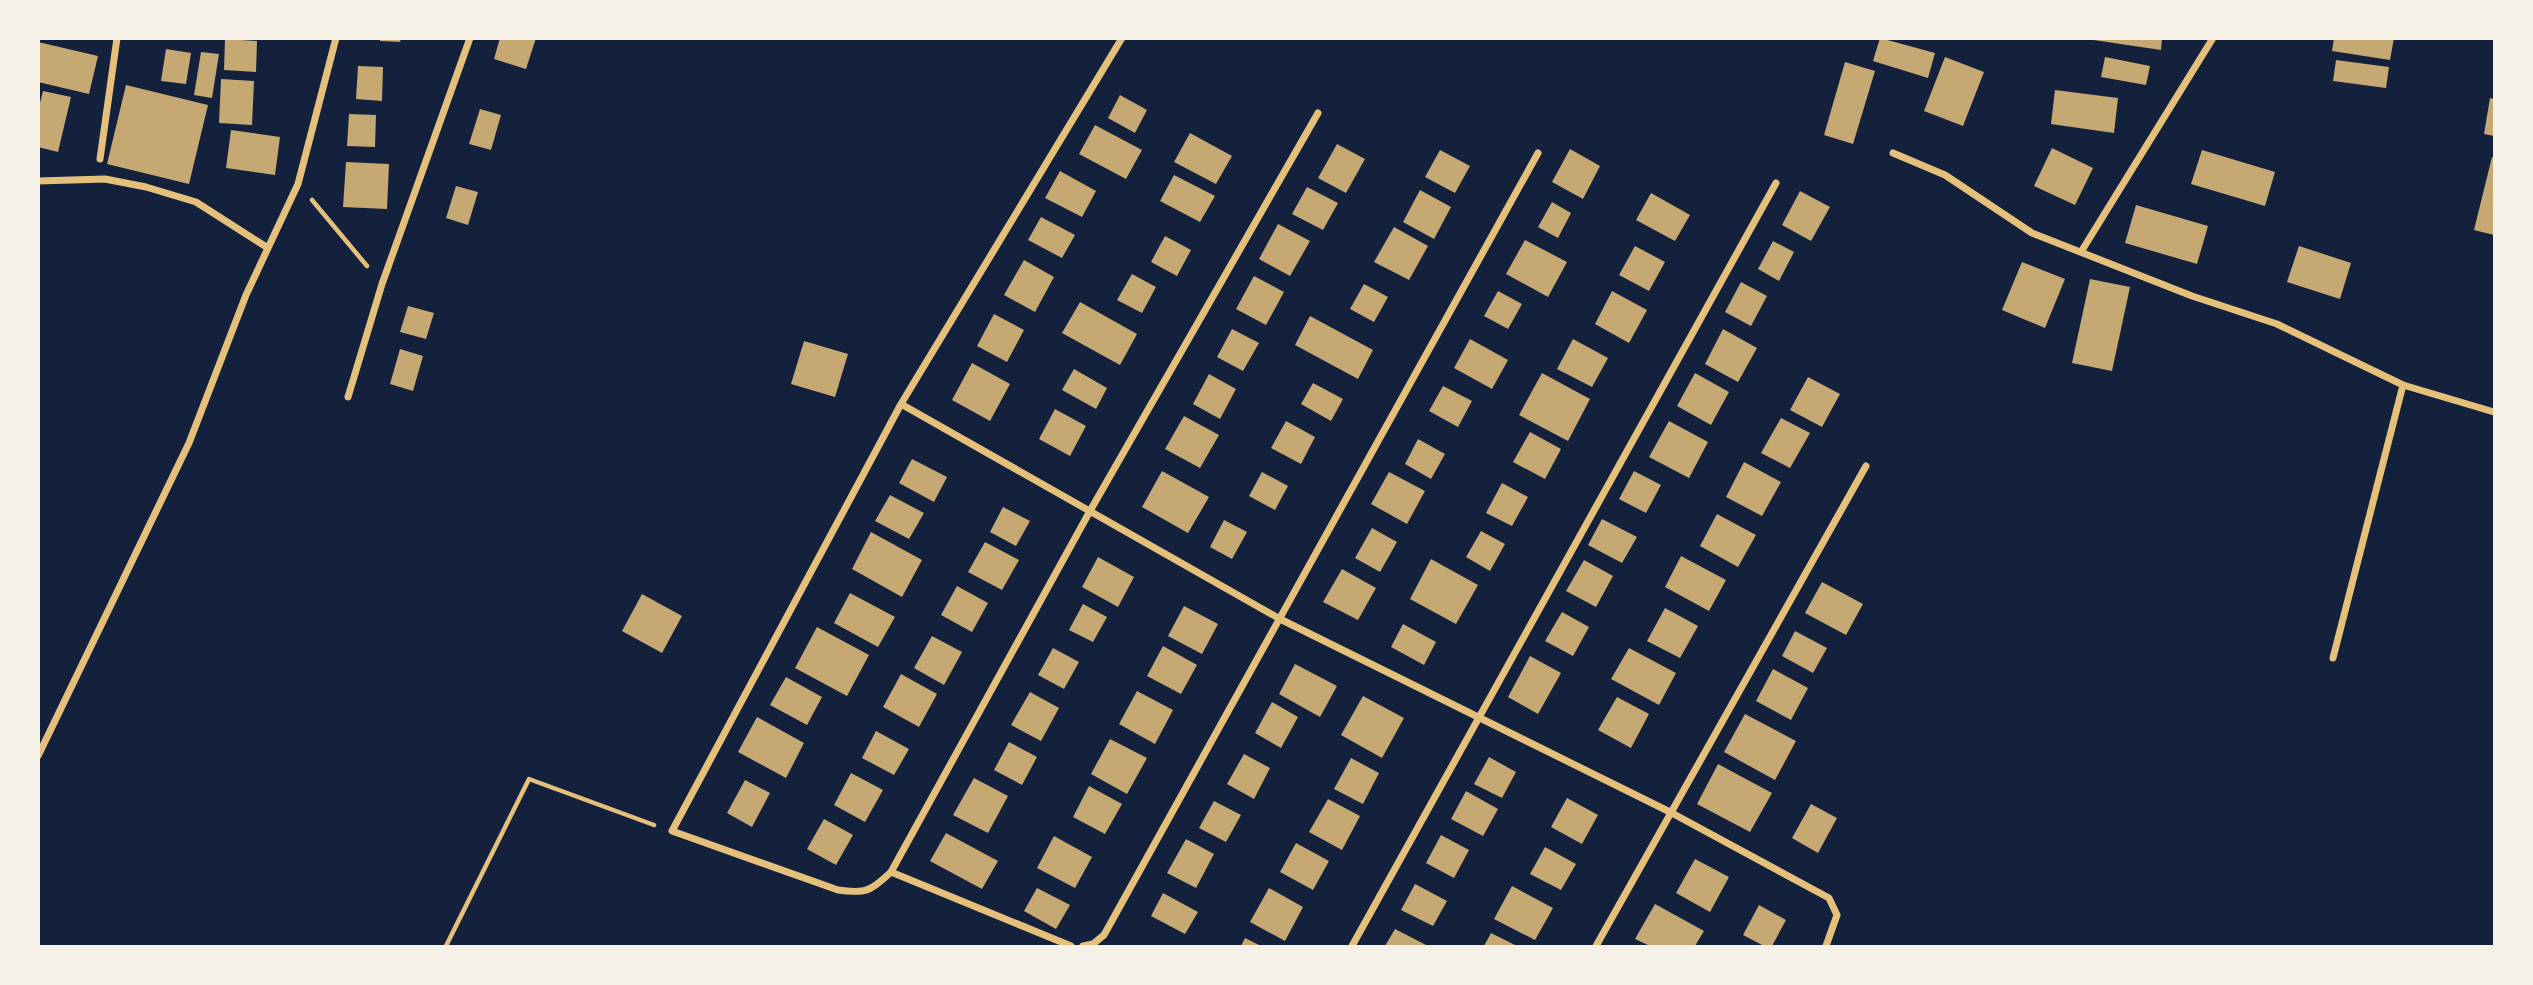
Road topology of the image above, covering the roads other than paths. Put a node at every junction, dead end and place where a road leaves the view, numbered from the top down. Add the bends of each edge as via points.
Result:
1 (117, 38) edge
2 (336, 38) edge
3 (470, 38) edge
4 (1122, 38) edge
5 (2213, 38) edge
6 (1318, 113) dead end
7 (1538, 153) dead end
8 (1893, 153) dead end
9 (100, 159) dead end
10 (38, 181) edge
11 (1776, 183) dead end
12 (268, 248) junction
13 (2081, 251) junction
14 (2403, 385) junction
15 (348, 397) dead end
16 (901, 404) junction
17 (2494, 412) edge
18 (1866, 466) dead end
19 (1090, 511) junction
20 (1280, 619) junction
21 (2333, 658) dead end
22 (1479, 718) junction
23 (38, 756) edge
24 (1670, 812) junction
25 (891, 872) junction
26 (1071, 947) edge
27 (1083, 947) edge
28 (1352, 947) edge
29 (1596, 947) edge
30 (1826, 947) edge

1 - 9 street
2 - 12 street via 298,184
3 - 15 street via 382,284
4 - 16 street
5 - 13 street
6 - 19 street
7 - 20 street
8 - 13 street via 1945,175 2032,233
10 - 12 street via 105,179 171,194 195,202
11 - 22 street
12 - 23 street via 189,443
13 - 14 street via 2277,324
14 - 17 street
14 - 21 street
16 - 19 street
16 - 25 street via 672,831 838,890 861,893 875,888
18 - 24 street
19 - 20 street
19 - 25 street
20 - 22 street
20 - 27 street via 1104,935
22 - 24 street
22 - 28 street
24 - 29 street
24 - 30 street via 1829,898 1837,915
25 - 26 street

